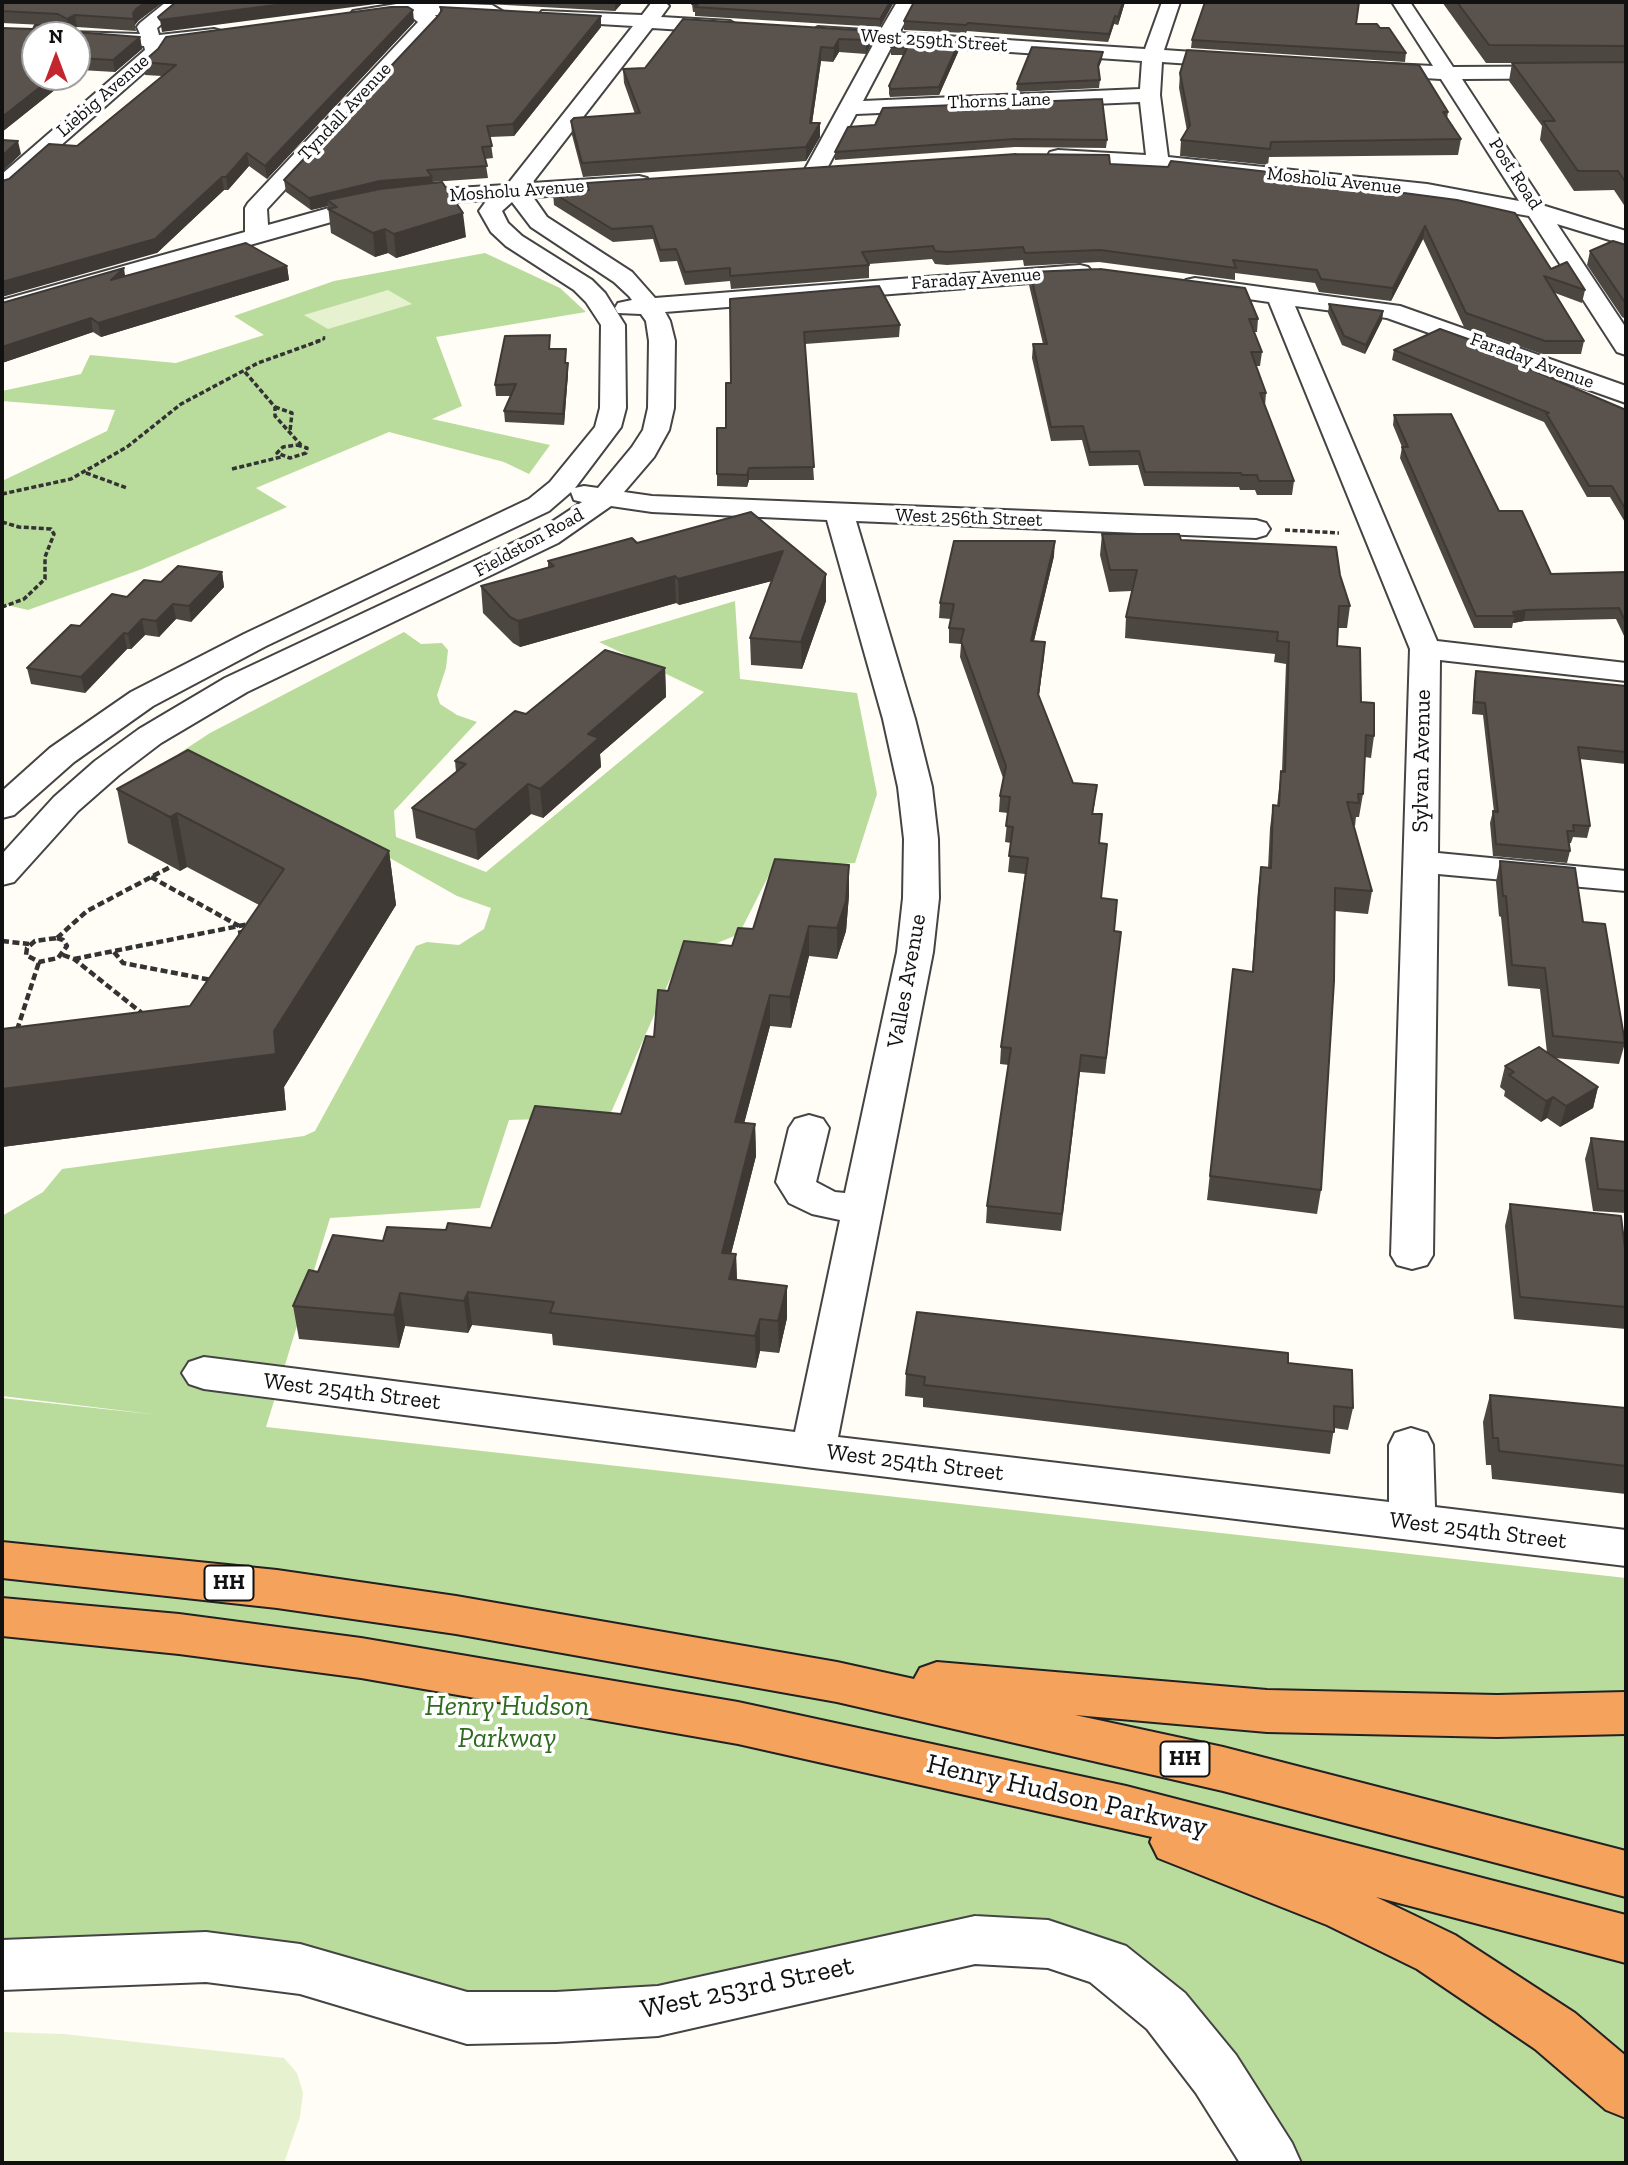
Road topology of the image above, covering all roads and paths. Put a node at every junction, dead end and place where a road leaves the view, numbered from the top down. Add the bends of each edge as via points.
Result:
1 (178, 2) edge
2 (662, 2) edge
3 (906, 2) edge
4 (1171, 2) edge
5 (1401, 2) edge
6 (417, 5) edge
7 (345, 17) edge
8 (646, 21) junction
9 (755, 29) edge
10 (795, 31) edge
11 (234, 33) edge
12 (91, 37) edge
13 (886, 37) junction
14 (154, 41) junction
15 (1152, 56) junction
16 (1260, 62) edge
17 (1355, 68) edge
18 (1626, 72) edge
19 (1449, 74) junction
20 (1150, 95) junction
21 (848, 108) junction
22 (1038, 157) edge
23 (1158, 162) junction
24 (842, 170) edge
25 (815, 172) junction
26 (788, 173) edge
27 (665, 181) edge
28 (2, 185) edge
29 (514, 191) junction
30 (1539, 211) junction
31 (257, 233) junction
32 (1626, 238) edge
33 (1099, 272) edge
34 (1168, 281) edge
35 (1279, 296) junction
36 (648, 305) junction
37 (2, 307) edge
38 (604, 311) junction
39 (324, 336) dead end
40 (1626, 347) edge
41 (245, 372) junction
42 (1626, 396) edge
43 (275, 407) junction
44 (290, 432) junction
45 (301, 445) junction
46 (281, 456) junction
47 (232, 469) dead end
48 (85, 472) junction
49 (127, 488) dead end
50 (560, 488) junction
51 (2, 494) edge
52 (604, 498) junction
53 (839, 513) junction
54 (2, 522) edge
55 (1256, 529) joint
56 (1379, 534) junction
57 (2, 607) edge
58 (1425, 649) junction
59 (1626, 672) edge
60 (176, 680) junction
61 (210, 700) junction
62 (2, 808) edge
63 (1419, 862) junction
64 (172, 866) edge
65 (2, 875) edge
66 (152, 877) junction
67 (1626, 881) edge
68 (261, 922) edge
69 (239, 926) junction
70 (57, 938) junction
71 (2, 941) edge
72 (30, 944) junction
73 (234, 947) edge
74 (114, 952) junction
75 (62, 955) junction
76 (74, 959) junction
77 (39, 962) junction
78 (219, 969) edge
79 (212, 980) junction
80 (204, 992) edge
81 (150, 1020) edge
82 (17, 1031) edge
83 (808, 1128) dead end
84 (863, 1210) junction
85 (1412, 1255) dead end
86 (204, 1373) dead end
87 (1411, 1445) dead end
88 (813, 1451) junction
89 (1412, 1523) junction
90 (1626, 1548) edge
91 (2, 1560) edge
92 (2, 1617) edge
93 (738, 1663) junction
94 (1626, 1713) edge
95 (1037, 1787) junction
96 (1626, 1874) edge
97 (1626, 1939) edge
98 (2, 1965) edge
99 (1626, 2091) edge
100 (1272, 2163) edge

1 - 14 street, Liebig Avenue via 147,27
2 - 8 street, Fieldston Road
3 - 13 street
4 - 15 street
5 - 19 street, Post Road
6 - 7 street
6 - 8 street
6 - 31 street, Tyndall Avenue via 430,21 256,208
8 - 9 street
8 - 29 street, Fieldston Road
10 - 13 street, West 259th Street
11 - 14 street
12 - 14 street
13 - 15 street, West 259th Street
13 - 21 street
14 - 28 street, Liebig Avenue via 151,56
15 - 16 street, West 259th Street
15 - 20 street
17 - 19 street
18 - 19 street
19 - 30 street, Post Road
20 - 21 street, Thorns Lane
20 - 23 street
21 - 25 street
22 - 23 street, Mosholu Avenue
23 - 30 street, Mosholu Avenue via 1427,191
24 - 25 street
25 - 26 street
27 - 29 street, Mosholu Avenue
29 - 31 street, Mosholu Avenue via 382,203
29 - 36 street, Fieldston Road via 539,222 623,277
29 - 38 street, Fieldston Road via 490,211 499,227 583,285
30 - 32 street, Mosholu Avenue
30 - 40 street, Post Road
31 - 37 street, Mosholu Avenue
33 - 36 street, Faraday Avenue
34 - 35 street, Faraday Avenue
35 - 42 street, Faraday Avenue via 1408,316
35 - 56 street, Sylvan Avenue
36 - 38 street, Faraday Avenue
36 - 52 street, Fieldston Road via 658,321 662,341 662,408 644,451
38 - 50 street, Fieldston Road via 613,325 615,343 613,408 596,445
39 - 41 path
41 - 43 path
41 - 48 path via 181,404 127,447
43 - 44 path via 275,416
43 - 44 path via 292,413
44 - 45 path
45 - 46 path via 279,448
45 - 46 path via 307,448 303,455
46 - 47 path
48 - 49 path
48 - 51 path
50 - 52 street, West 256th Street
50 - 60 street, Fieldston Road via 512,520
52 - 53 street, West 256th Street
52 - 61 street, Fieldston Road via 548,537
53 - 55 street, West 256th Street
53 - 84 street, Valles Avenue via 899,719 921,839 915,952
54 - 57 path via 51,529 54,534 45,557 45,579 24,599
55 - 56 path
56 - 58 street, Sylvan Avenue
58 - 59 street
58 - 63 street, Sylvan Avenue
60 - 61 street
60 - 62 street, Fieldston Road via 62,755
61 - 65 street, Fieldston Road via 107,768 65,804
63 - 67 street
63 - 85 street, Sylvan Avenue
64 - 66 path
66 - 69 path
66 - 70 path via 87,911
68 - 69 path
69 - 73 path via 242,936
69 - 74 path
70 - 72 path
70 - 75 path via 66,943
71 - 72 path
72 - 77 path via 26,955
74 - 76 path
74 - 79 path via 123,963
75 - 76 path
75 - 77 path
76 - 81 path
77 - 82 path
78 - 79 path
79 - 80 path
83 - 84 street via 796,1182 803,1193 826,1204
84 - 88 street, Valles Avenue
86 - 88 street, West 254th Street
87 - 89 street
88 - 89 street, West 254th Street
89 - 90 street, West 254th Street
91 - 93 highway, HH via 277,1589
92 - 95 highway, Henry Hudson Parkway via 179,1634 467,1675 738,1723
93 - 94 highway via 1255,1710 1497,1716
93 - 96 highway, HH via 1127,1745
95 - 97 highway, Henry Hudson Parkway
95 - 99 highway via 1395,1930 1518,2004
98 - 100 street, West 253rd Street via 206,1957 300,1969 467,2018 556,2017 658,2011 975,1940 1048,1944 1107,1964 1166,2011 1216,2074

